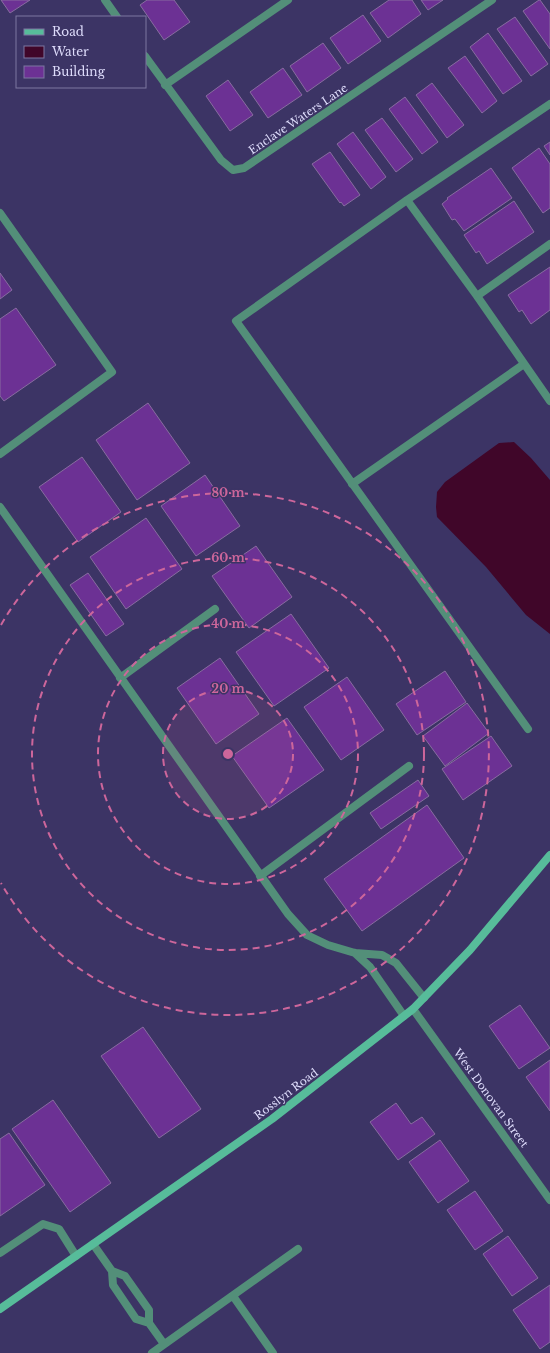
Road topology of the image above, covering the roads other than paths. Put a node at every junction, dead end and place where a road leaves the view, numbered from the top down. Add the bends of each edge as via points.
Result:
1 (106, 0) edge
2 (492, 0) edge
3 (283, 2) edge
4 (116, 16) edge
5 (146, 57) edge
6 (165, 85) junction
7 (550, 104) edge
8 (407, 200) junction
9 (0, 213) edge
10 (550, 244) edge
11 (477, 296) junction
12 (524, 364) junction
13 (550, 401) edge
14 (0, 454) edge
15 (352, 484) junction
16 (0, 507) edge
17 (215, 609) dead end
18 (120, 678) junction
19 (528, 729) dead end
20 (409, 766) dead end
21 (550, 855) edge
22 (260, 876) junction
23 (355, 953) junction
24 (424, 998) junction
25 (413, 1009) junction
26 (404, 1016) junction
27 (550, 1200) edge
28 (93, 1244) junction
29 (298, 1249) dead end
30 (0, 1253) edge
31 (76, 1256) junction
32 (112, 1271) junction
33 (233, 1296) junction
34 (0, 1309) edge
35 (150, 1324) junction
36 (164, 1344) junction
37 (152, 1353) edge
38 (273, 1353) edge

1 - 4 street
2 - 6 street, Enclave Waters Lane via 244,168 232,170 221,160
3 - 6 street
5 - 6 street, Enclave Waters Lane
7 - 8 street
8 - 11 street
8 - 15 street via 236,321
9 - 14 street via 112,372
10 - 11 street
11 - 12 street
12 - 13 street
12 - 15 street
15 - 19 street
16 - 18 street
17 - 18 street
18 - 22 street
20 - 22 street
21 - 24 street, Rosslyn Road via 470,950
22 - 23 street via 307,935
23 - 24 street via 382,955 396,963
23 - 26 street via 370,967
24 - 25 street, Rosslyn Road
25 - 26 street, Rosslyn Road
25 - 27 street, West Donovan Street
26 - 28 street, Rosslyn Road via 272,1120
28 - 31 street, Rosslyn Road
28 - 32 street
29 - 33 street
30 - 31 street via 43,1224 59,1229
31 - 34 street, Rosslyn Road
32 - 35 street via 125,1276 132,1285 149,1310
32 - 35 street via 113,1285 136,1319
33 - 36 street
33 - 38 street
35 - 36 street
36 - 37 street

